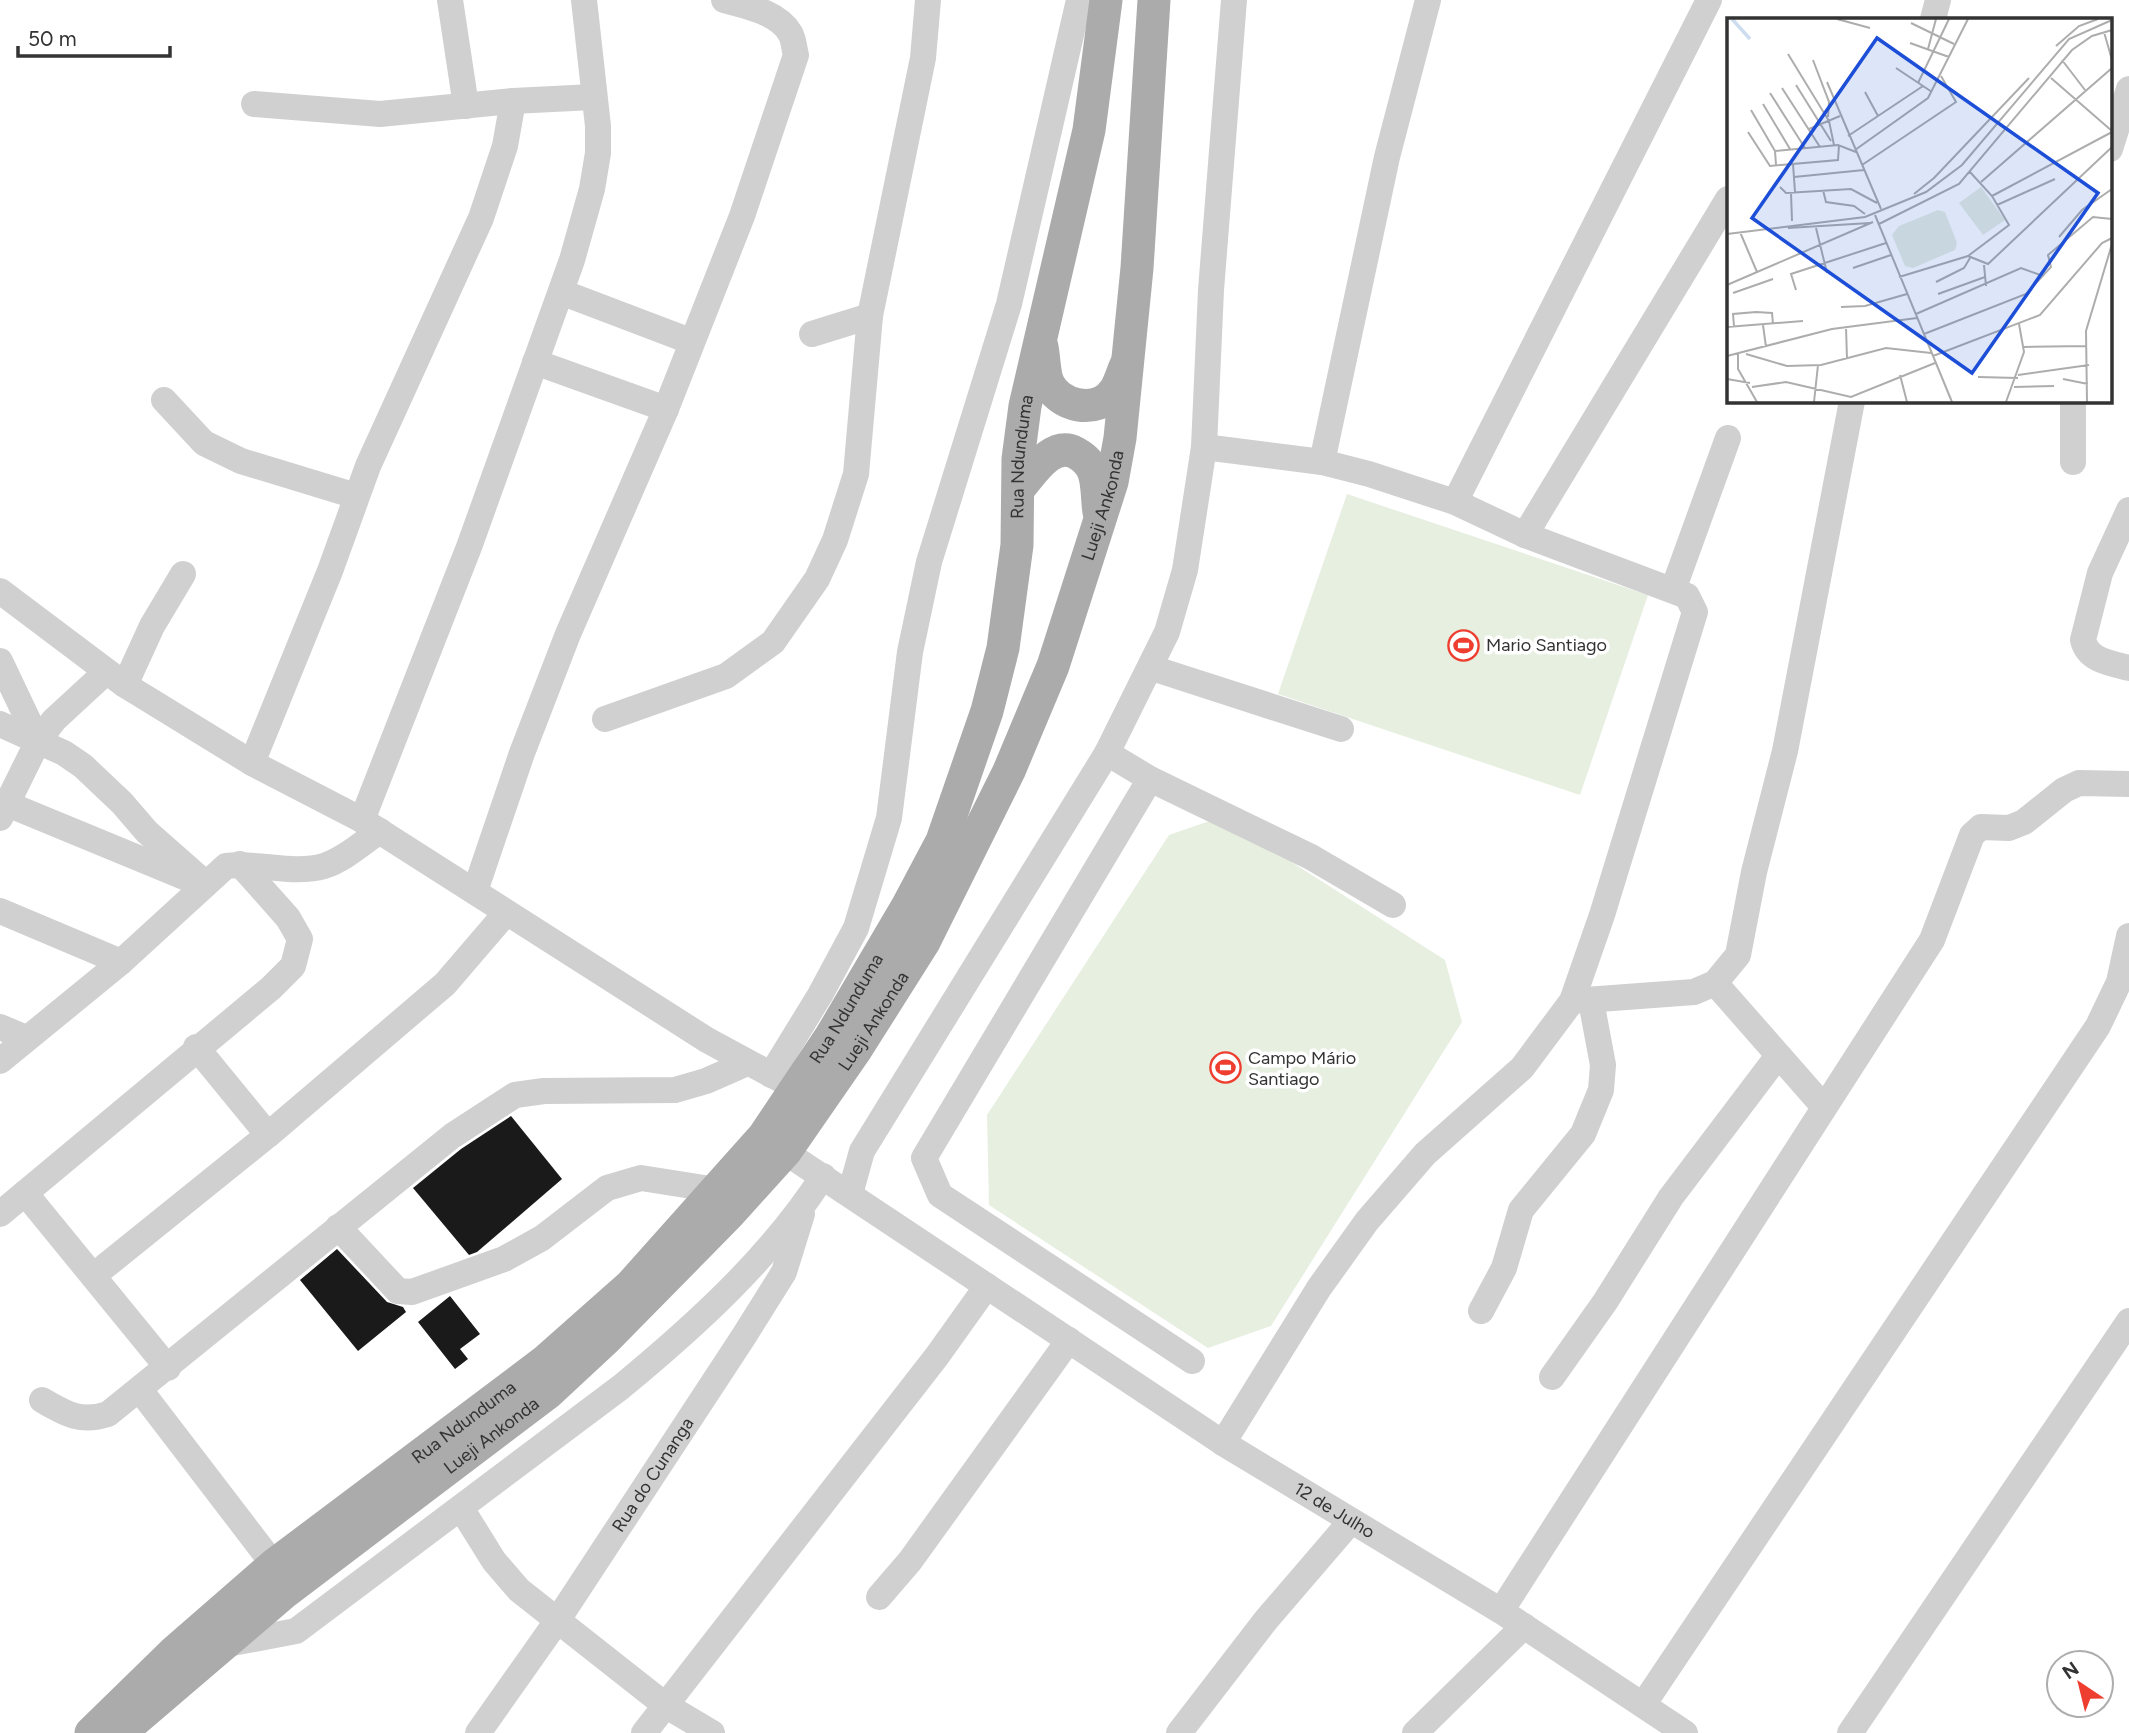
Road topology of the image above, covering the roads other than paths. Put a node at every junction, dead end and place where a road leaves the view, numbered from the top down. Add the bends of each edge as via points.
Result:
1 (450, 0) edge
2 (584, 0) edge
3 (724, 0) edge
4 (928, 0) edge
5 (1079, 0) edge
6 (1106, 0) edge
7 (1154, 0) edge
8 (1234, 0) edge
9 (1429, 0) edge
10 (1709, 0) edge
11 (1938, 0) edge
12 (1933, 18) edge
13 (2129, 89) edge
14 (593, 97) junction
15 (513, 101) junction
16 (254, 104) dead end
17 (466, 106) junction
18 (2112, 143) edge
19 (1727, 201) edge
20 (561, 292) junction
21 (870, 316) junction
22 (812, 334) dead end
23 (691, 341) junction
24 (1041, 341) junction
25 (1129, 359) junction
26 (535, 362) junction
27 (164, 400) dead end
28 (1852, 402) edge
29 (2073, 402) edge
30 (666, 409) junction
31 (1728, 438) dead end
32 (1204, 447) junction
33 (1322, 462) junction
34 (2073, 462) dead end
35 (1020, 487) junction
36 (356, 496) junction
37 (1455, 502) junction
38 (2129, 510) edge
39 (1100, 525) junction
40 (1525, 535) junction
41 (183, 574) dead end
42 (1673, 590) junction
43 (0, 591) edge
44 (0, 661) edge
45 (1152, 668) junction
46 (2129, 668) edge
47 (116, 678) junction
48 (605, 719) dead end
49 (0, 724) edge
50 (1341, 729) dead end
51 (38, 741) junction
52 (1107, 753) junction
53 (252, 763) junction
54 (1150, 779) junction
55 (2129, 784) edge
56 (2, 807) edge
57 (371, 825) junction
58 (240, 864) junction
59 (206, 884) junction
60 (475, 891) junction
61 (1393, 905) dead end
62 (0, 911) edge
63 (506, 913) junction
64 (2129, 936) edge
65 (121, 962) junction
66 (1715, 983) junction
67 (1581, 1001) junction
68 (0, 1027) edge
69 (26, 1038) junction
70 (196, 1047) junction
71 (1777, 1057) junction
72 (0, 1061) edge
73 (747, 1063) junction
74 (784, 1081) junction
75 (1824, 1107) junction
76 (268, 1135) junction
77 (785, 1152) junction
78 (823, 1176) junction
79 (717, 1190) junction
80 (26, 1193) junction
81 (850, 1194) junction
82 (804, 1205) junction
83 (0, 1214) edge
84 (338, 1227) junction
85 (93, 1276) junction
86 (987, 1286) junction
87 (1480, 1311) dead end
88 (2129, 1321) edge
89 (1069, 1340) junction
90 (1192, 1361) dead end
91 (168, 1368) junction
92 (1552, 1377) dead end
93 (140, 1390) junction
94 (42, 1400) dead end
95 (1223, 1443) junction
96 (461, 1508) junction
97 (1351, 1521) junction
98 (274, 1565) junction
99 (879, 1597) dead end
100 (1501, 1611) junction
101 (557, 1621) junction
102 (1524, 1626) junction
103 (221, 1645) junction
104 (665, 1705) junction
105 (1643, 1705) junction
106 (91, 1733) edge
107 (120, 1733) edge
108 (478, 1733) edge
109 (644, 1733) edge
110 (712, 1733) edge
111 (1179, 1733) edge
112 (1415, 1733) edge
113 (1685, 1733) edge
114 (1850, 1733) edge

1 - 17 street
2 - 14 street
3 - 23 street via 779,22 790,33 796,55 742,216
4 - 21 street via 923,58
5 - 74 street via 1009,304 929,562 910,652 889,818 856,928 820,995
6 - 24 main road, Rua Ndunduma via 1089,130
7 - 25 main road, Lueji Ankonda
8 - 32 street via 1211,290
9 - 33 street via 1387,157
10 - 37 street
11 - 12 street
13 - 18 street
14 - 15 street
14 - 20 street via 598,153 592,190
15 - 17 street
15 - 36 street via 505,146 481,218
16 - 17 street via 380,114
19 - 40 street
20 - 23 street
20 - 26 street
21 - 22 street
21 - 48 street via 856,474 817,579 798,609 773,642 726,676
23 - 30 street
24 - 25 main road via 1047,381 1058,396 1076,406 1096,404 1114,393
24 - 35 main road, Rua Ndunduma via 1025,406 1018,459
25 - 39 main road, Lueji Ankonda via 1121,438
26 - 30 street
26 - 57 street
27 - 36 street via 204,443 216,449
28 - 66 street via 1785,751 1738,955
29 - 34 street
30 - 60 street via 568,634
31 - 42 street
32 - 33 street
32 - 45 street via 1185,570
33 - 37 street
35 - 39 main road via 1055,451 1072,450 1086,459 1094,472
35 - 74 main road, Rua Ndunduma via 1003,648 987,711 942,841 831,1036
36 - 53 street
37 - 40 street
38 - 46 street via 2101,573 2084,640 2094,658
39 - 77 main road, Lueji Ankonda via 1053,666 1009,771 923,942
40 - 42 street
41 - 47 street
42 - 67 street via 1691,600 1695,612 1602,915
43 - 47 street
44 - 51 street
45 - 50 street
45 - 52 street
47 - 51 street via 54,720
47 - 53 street
49 - 51 street
51 - 56 street
51 - 59 street via 83,766
52 - 54 street
52 - 81 street via 862,1151
53 - 57 street
54 - 61 street via 1311,857
54 - 90 street via 924,1157 940,1195
55 - 75 street via 2079,783 2024,822 2009,828 1981,827 1972,835 1932,940
56 - 59 street
57 - 58 street via 349,853 324,866 302,869
57 - 60 street
58 - 59 street via 226,866
58 - 70 street via 288,918 300,939 293,966
59 - 65 street
60 - 63 street
62 - 65 street
63 - 73 street
63 - 76 street via 445,984
64 - 105 street via 2119,982 2098,1026
65 - 69 street
66 - 67 street via 1694,992
66 - 71 street
67 - 87 street via 1603,1065 1601,1090 1583,1134 1521,1210 1504,1268
67 - 95 street via 1522,1068 1425,1154 1367,1221 1319,1288
68 - 69 street
69 - 72 street
70 - 76 street
70 - 80 street
71 - 75 street
71 - 92 street via 1671,1197
73 - 74 street
73 - 84 street via 675,1090 515,1095 452,1136
74 - 79 main road, Rua Ndunduma via 764,1136
75 - 100 street
76 - 85 street
77 - 78 street, 12 de Julho
77 - 103 main road, Lueji Ankonda via 671,1275 549,1392 380,1517
78 - 81 street, 12 de Julho
78 - 82 street
79 - 84 street via 641,1178 607,1188 514,1254 412,1292 398,1291
79 - 98 main road, Rua Ndunduma via 631,1285 544,1362
80 - 83 street
80 - 85 street
81 - 86 street, 12 de Julho
82 - 96 street, Lueji Ankonda via 751,1266 662,1353
82 - 101 street, Rua do Cunanga via 784,1272
84 - 91 street
85 - 91 street
86 - 89 street, 12 de Julho
86 - 104 street
88 - 114 street
89 - 95 street, 12 de Julho
89 - 99 street via 918,1551
91 - 93 street
93 - 94 street via 108,1415 89,1420
93 - 98 street
95 - 97 street, 12 de Julho
96 - 101 street via 494,1561 519,1590
96 - 103 street, Lueji Ankonda via 296,1631
97 - 100 street, 12 de Julho
97 - 111 street via 1266,1620
98 - 106 main road, Rua Ndunduma
100 - 102 street, 12 de Julho
101 - 104 street
101 - 108 street, Rua do Cunanga
102 - 105 street, 12 de Julho
102 - 112 street
103 - 107 main road, Lueji Ankonda
104 - 109 street
104 - 110 street
105 - 113 street, 12 de Julho

